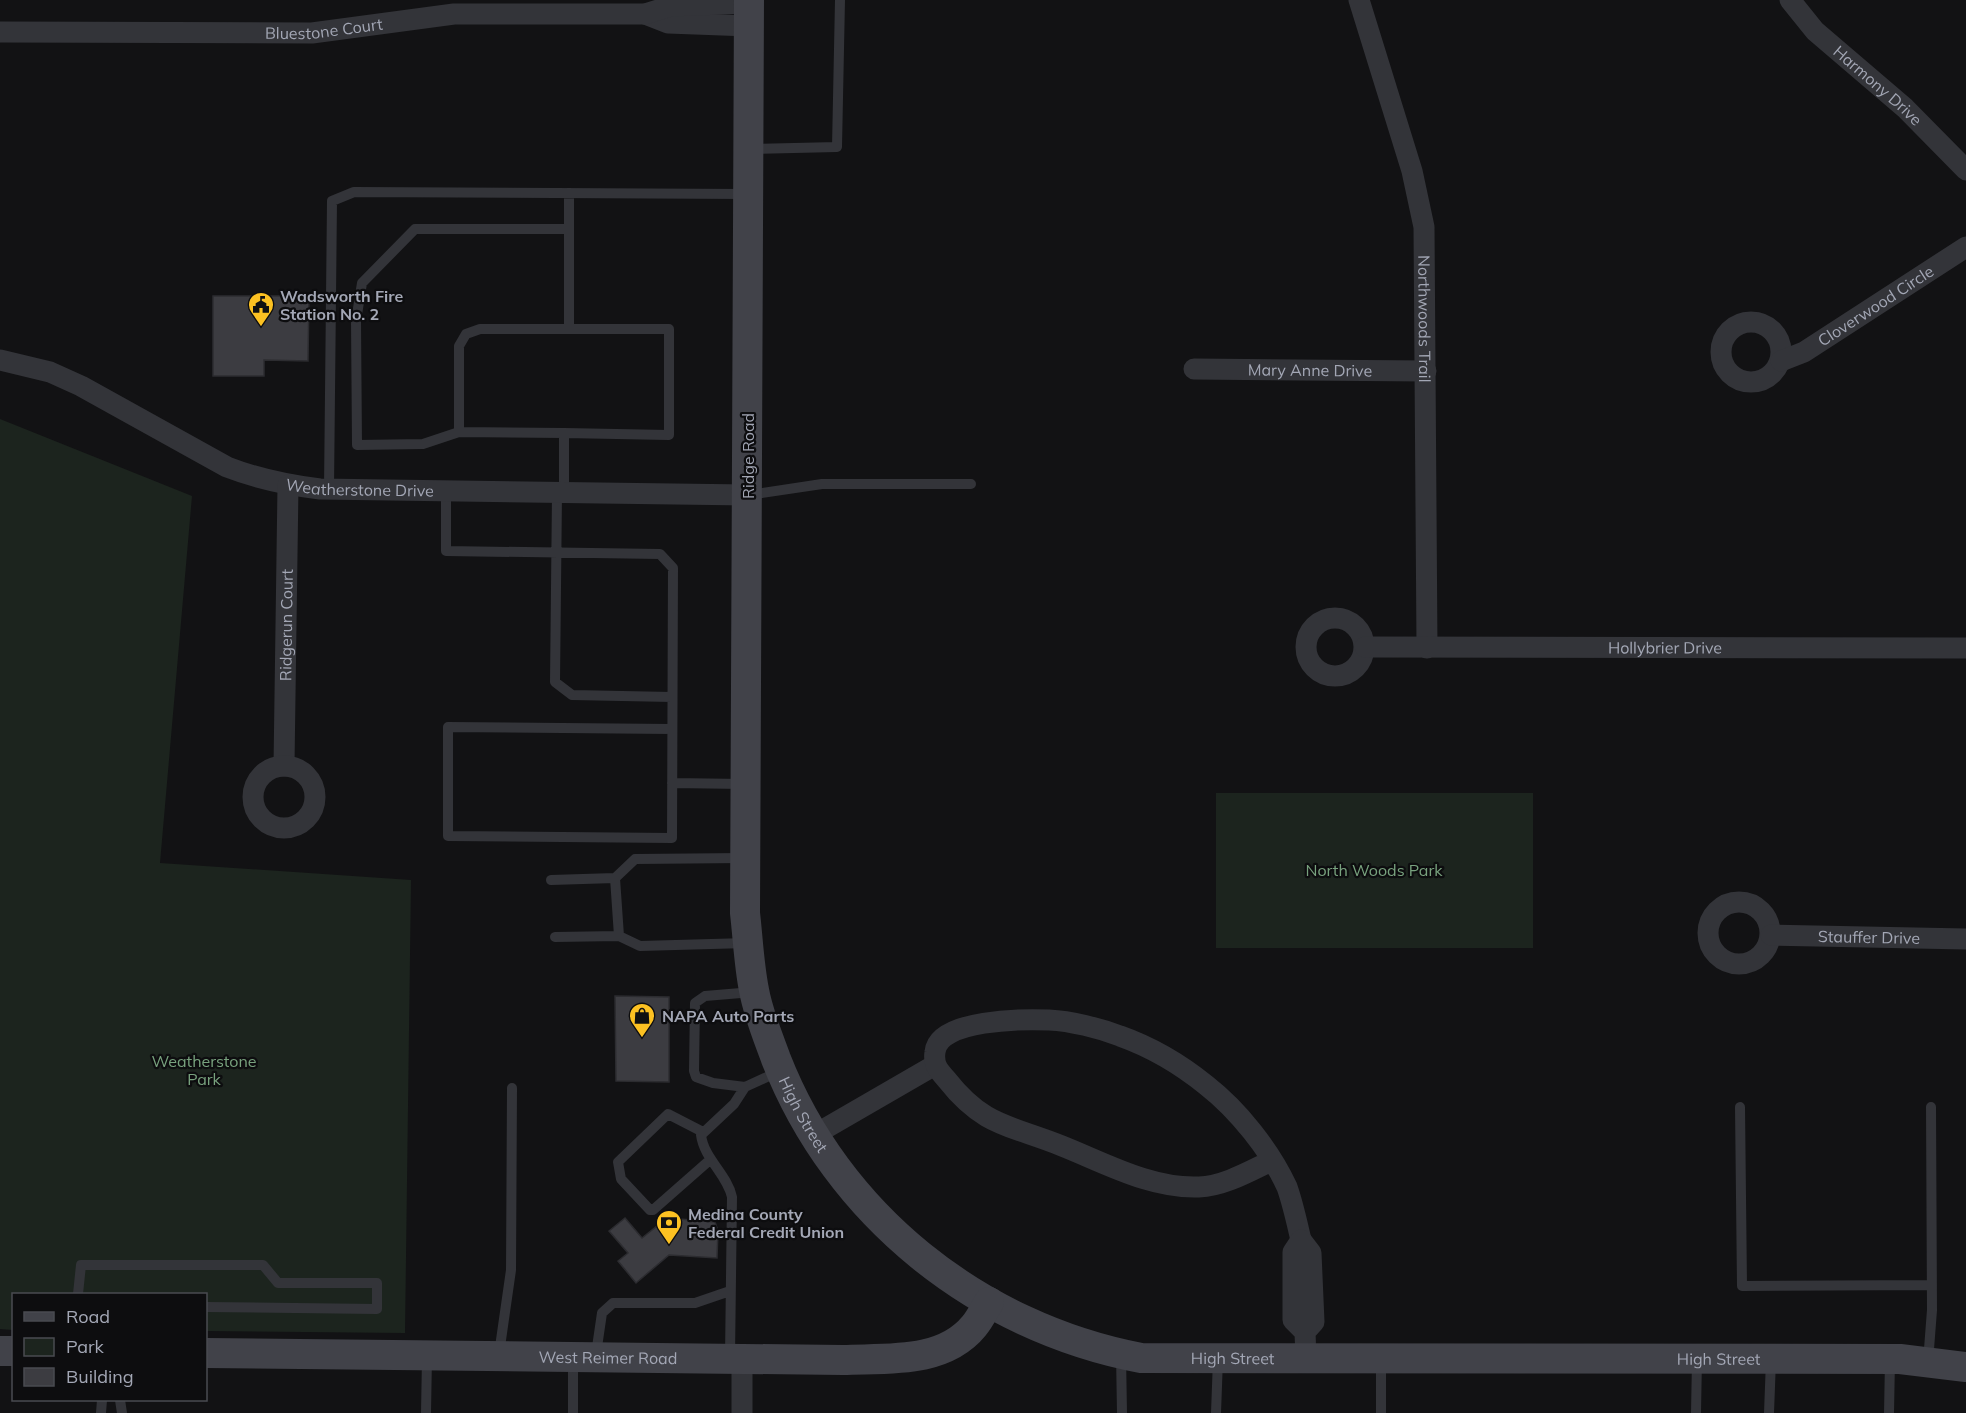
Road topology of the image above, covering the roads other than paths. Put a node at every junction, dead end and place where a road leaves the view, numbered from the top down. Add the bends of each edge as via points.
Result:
1 (840, 0) edge
2 (1359, 0) edge
3 (1790, 0) edge
4 (749, 10) edge
5 (0, 32) edge
6 (748, 149) junction
7 (1966, 170) edge
8 (569, 193) junction
9 (748, 194) junction
10 (569, 229) junction
11 (1966, 247) edge
12 (569, 329) junction
13 (0, 360) edge
14 (1781, 361) dead end
15 (1194, 369) dead end
16 (1426, 371) junction
17 (459, 432) junction
18 (564, 433) junction
19 (970, 484) dead end
20 (288, 485) junction
21 (329, 489) junction
22 (446, 491) junction
23 (561, 493) junction
24 (748, 495) junction
25 (557, 553) junction
26 (1365, 647) dead end
27 (1427, 648) junction
28 (1966, 648) edge
29 (672, 697) junction
30 (672, 729) junction
31 (284, 766) dead end
32 (672, 783) junction
33 (746, 784) junction
34 (746, 858) junction
35 (615, 878) junction
36 (551, 880) dead end
37 (745, 913) joint
38 (1771, 935) dead end
39 (619, 936) junction
40 (555, 937) dead end
41 (1966, 939) edge
42 (748, 943) junction
43 (754, 992) junction
44 (935, 1065) junction
45 (781, 1071) junction
46 (745, 1087) junction
47 (512, 1088) dead end
48 (1740, 1107) dead end
49 (1931, 1107) dead end
50 (703, 1132) junction
51 (814, 1136) junction
52 (711, 1159) junction
53 (1271, 1161) junction
54 (1932, 1285) junction
55 (730, 1291) junction
56 (78, 1293) edge
57 (989, 1302) junction
58 (207, 1307) edge
59 (1305, 1345) junction
60 (207, 1353) edge
61 (427, 1354) junction
62 (1121, 1354) junction
63 (499, 1355) junction
64 (585, 1356) junction
65 (736, 1358) junction
66 (1218, 1359) junction
67 (1381, 1359) junction
68 (1697, 1359) junction
69 (1771, 1359) junction
70 (1890, 1359) junction
71 (1928, 1362) junction
72 (1966, 1367) edge
73 (426, 1413) edge
74 (573, 1413) edge
75 (742, 1413) edge
76 (1122, 1413) edge
77 (1216, 1413) edge
78 (1381, 1413) edge
79 (1696, 1413) edge
80 (1769, 1413) edge
81 (1889, 1413) edge

1 - 6 lane via 837,147
2 - 16 street, Northwoods Trail via 1412,171 1424,227
3 - 7 street, Harmony Drive via 1815,31 1905,108
4 - 5 street, Bluestone Court via 668,23 645,14 454,14 312,33
4 - 6 main road, Ridge Road
6 - 9 main road, Ridge Road
8 - 9 lane
8 - 10 lane
8 - 21 lane via 354,192 332,201
9 - 24 main road, Ridge Road
10 - 12 lane
10 - 17 lane via 415,230 362,283 357,321 357,445 423,444
11 - 14 street, Cloverwood Circle via 1804,352
12 - 17 lane via 480,329 466,334 459,346
12 - 18 lane via 669,329 669,435
13 - 20 street, Weatherstone Drive via 50,372 227,467
15 - 16 street, Mary Anne Drive
16 - 27 street, Northwoods Trail
17 - 18 lane
18 - 23 lane
19 - 24 lane via 822,484
20 - 21 street, Weatherstone Drive
20 - 31 street, Ridgerun Court
21 - 22 street, Weatherstone Drive
22 - 23 street, Weatherstone Drive
22 - 25 lane via 446,551
23 - 24 street, Weatherstone Drive
23 - 25 lane
24 - 33 main road, Ridge Road
25 - 29 lane via 555,682 572,695
25 - 29 lane via 660,554 673,568
26 - 27 street, Hollybrier Drive
27 - 28 street, Hollybrier Drive
29 - 30 lane
30 - 32 lane
30 - 32 lane via 448,727 448,836 672,838
32 - 33 lane
33 - 34 main road, Ridge Road
34 - 35 lane via 635,859
34 - 37 main road, Ridge Road
35 - 36 lane
35 - 39 lane
37 - 42 main road, High Street
38 - 41 street, Stauffer Drive
39 - 40 lane
39 - 42 lane via 640,946
42 - 43 main road, High Street
43 - 45 main road, High Street
43 - 46 lane via 705,996 695,1003 696,1077
44 - 51 street
44 - 53 street via 964,1102 996,1123 1162,1185 1201,1187 1239,1177
44 - 53 street via 934,1050 947,1033 971,1026 1051,1020 1118,1035 1157,1052 1207,1085 1234,1110
45 - 46 lane
45 - 51 main road, High Street
46 - 50 lane via 729,1110
47 - 63 lane via 511,1270
48 - 54 lane via 1742,1286
49 - 54 lane
50 - 52 lane via 703,1143
50 - 52 lane via 668,1114 618,1162 618,1173 653,1210
51 - 57 main road, High Street via 864,1203 898,1238 936,1269
52 - 55 lane via 728,1182 732,1197
53 - 59 street via 1287,1188 1301,1240 1311,1253 1314,1322
54 - 71 lane
55 - 64 lane via 695,1303 614,1302 602,1313
55 - 65 lane
56 - 58 lane via 81,1265 263,1265 278,1283 377,1282 377,1309
57 - 62 main road, High Street via 1056,1335
57 - 65 main road, West Reimer Road via 974,1326 956,1342 932,1353 843,1360
59 - 66 main road, High Street
59 - 67 main road, High Street
60 - 61 main road, West Reimer Road
61 - 63 main road, West Reimer Road
61 - 73 lane
62 - 66 main road, High Street
62 - 76 lane
63 - 64 main road, West Reimer Road
64 - 65 main road, West Reimer Road
64 - 74 lane
65 - 75 street
66 - 77 lane
67 - 68 main road, High Street
67 - 78 lane
68 - 69 main road, High Street
68 - 79 lane
69 - 70 main road, High Street
69 - 80 lane
70 - 71 main road, High Street
70 - 81 lane
71 - 72 main road, High Street

